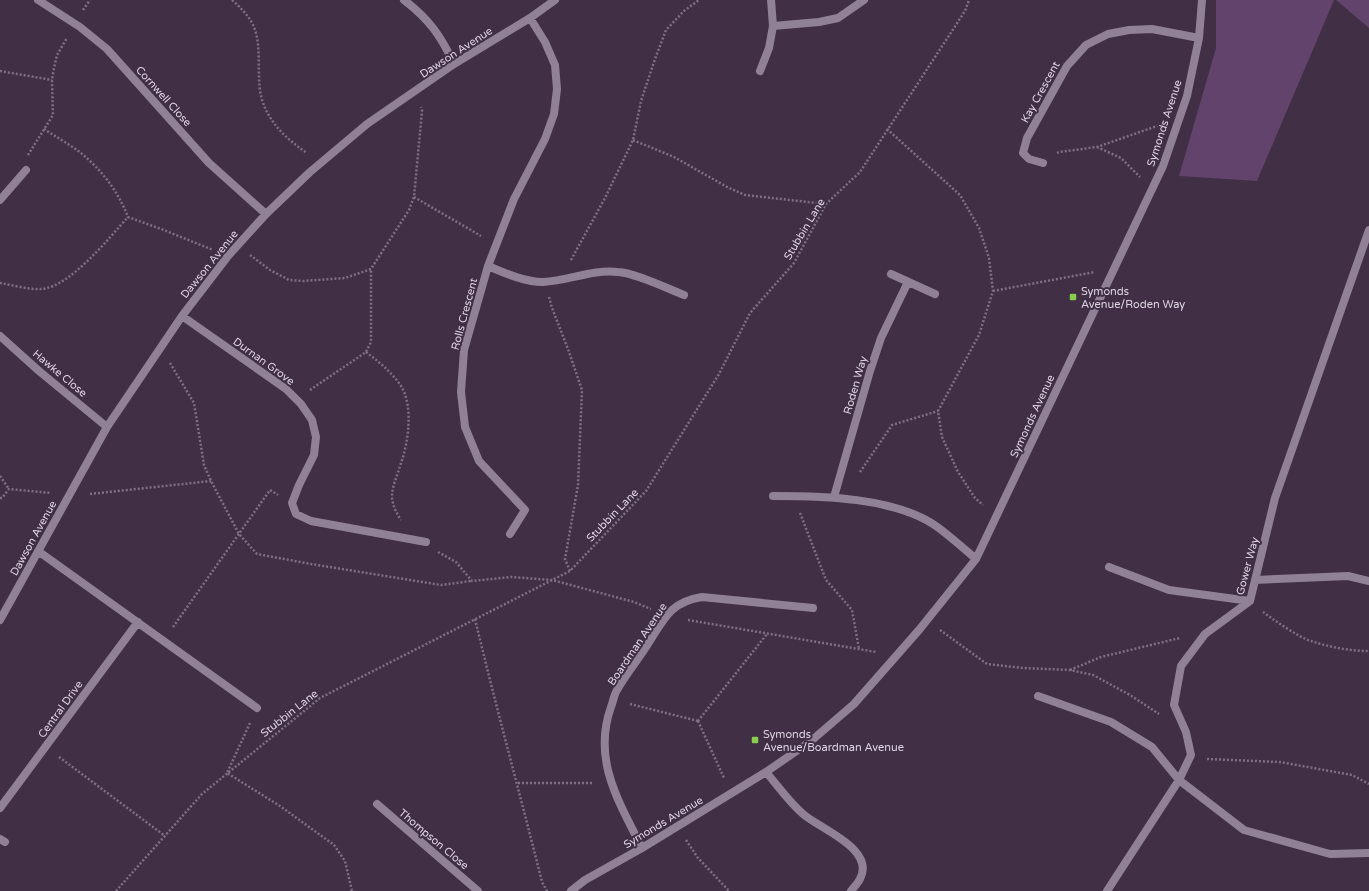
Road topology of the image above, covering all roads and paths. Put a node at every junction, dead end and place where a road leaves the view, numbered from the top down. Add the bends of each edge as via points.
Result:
1 (38, 0) edge
2 (232, 0) edge
3 (404, 0) edge
4 (555, 0) edge
5 (699, 0) edge
6 (771, 0) edge
7 (864, 0) edge
8 (969, 0) edge
9 (1202, 0) edge
10 (530, 18) junction
11 (74, 23) junction
12 (773, 26) junction
13 (1198, 38) junction
14 (454, 64) junction
15 (0, 71) edge
16 (760, 71) dead end
17 (52, 80) junction
18 (415, 91) junction
19 (1179, 119) junction
20 (44, 129) junction
21 (887, 129) junction
22 (633, 140) junction
23 (1097, 147) junction
24 (321, 162) junction
25 (1043, 163) joint
26 (26, 170) joint
27 (1152, 189) junction
28 (414, 197) junction
29 (0, 200) edge
30 (826, 204) junction
31 (266, 214) junction
32 (128, 217) junction
33 (1369, 230) edge
34 (496, 244) junction
35 (237, 245) junction
36 (228, 256) junction
37 (488, 266) junction
38 (371, 269) junction
39 (1114, 269) junction
40 (891, 274) dead end
41 (561, 279) junction
42 (908, 282) junction
43 (0, 283) edge
44 (993, 291) junction
45 (935, 294) dead end
46 (684, 295) dead end
47 (182, 316) junction
48 (0, 336) edge
49 (366, 352) junction
50 (296, 400) junction
51 (938, 411) junction
52 (107, 427) junction
53 (859, 474) dead end
54 (0, 476) edge
55 (211, 481) dead end
56 (9, 489) junction
57 (69, 495) junction
58 (773, 496) dead end
59 (793, 496) junction
60 (834, 497) junction
61 (0, 498) edge
62 (292, 503) junction
63 (997, 517) junction
64 (510, 534) dead end
65 (426, 542) junction
66 (38, 551) junction
67 (976, 559) junction
68 (1109, 566) dead end
69 (570, 571) junction
70 (552, 580) junction
71 (1255, 580) junction
72 (1369, 581) edge
73 (1250, 602) junction
74 (813, 608) dead end
75 (667, 616) junction
76 (475, 619) junction
77 (0, 620) edge
78 (927, 621) junction
79 (138, 622) junction
80 (768, 633) junction
81 (1205, 634) junction
82 (163, 640) junction
83 (859, 649) junction
84 (1369, 651) edge
85 (896, 656) junction
86 (1070, 670) junction
87 (1038, 696) dead end
88 (613, 700) junction
89 (257, 708) joint
90 (1161, 716) dead end
91 (698, 721) junction
92 (46, 747) junction
93 (1191, 756) junction
94 (766, 772) junction
95 (227, 773) junction
96 (1179, 780) junction
97 (611, 782) junction
98 (518, 783) junction
99 (1369, 784) edge
100 (732, 794) junction
101 (377, 804) dead end
102 (0, 808) edge
103 (677, 826) junction
104 (165, 836) junction
105 (642, 848) junction
106 (1369, 853) edge
107 (116, 891) edge
108 (352, 891) edge
109 (478, 891) edge
110 (547, 891) edge
111 (571, 891) edge
112 (729, 891) edge
113 (851, 891) edge
114 (1108, 891) edge

1 - 11 street, Cornwell Close
2 - 24 path via 253,24 264,107 276,126 295,145
3 - 14 street via 433,27 444,42
4 - 10 street, Dawson Avenue
5 - 22 path via 666,30 641,101
6 - 12 street
7 - 12 street via 838,18
8 - 21 path, Stubbin Lane via 965,11
9 - 13 street, Symonds Avenue
10 - 14 street, Dawson Avenue
10 - 34 street, Rolls Crescent via 555,65 557,89 554,114
11 - 17 path via 57,55
11 - 31 street, Cornwell Close via 107,49 209,162
12 - 16 street via 769,48
13 - 19 street, Symonds Avenue via 1187,96
13 - 25 street, Kay Crescent via 1152,29 1129,30 1108,34 1086,45 1067,66 1027,138 1023,154 1029,159
14 - 18 street, Dawson Avenue
15 - 17 path
17 - 20 path via 53,115
18 - 24 street, Dawson Avenue via 367,124
18 - 28 path via 422,111
19 - 23 path
19 - 27 street, Symonds Avenue
20 - 26 path via 25,160
20 - 32 path via 90,161 122,202
21 - 30 path, Stubbin Lane via 860,172
21 - 44 path via 960,195 979,228 989,258
22 - 30 path via 674,157 745,195
22 - 41 path
23 - 25 path via 1059,152
23 - 27 path via 1121,158
24 - 31 street, Dawson Avenue
26 - 29 street
27 - 39 street, Symonds Avenue
28 - 34 path
28 - 38 path via 409,210
30 - 69 path, Stubbin Lane via 794,263 750,313 719,374 646,491
31 - 35 street, Dawson Avenue
32 - 36 path
32 - 43 path via 76,272 56,285 42,289
33 - 71 street, Gower Way via 1275,498
34 - 37 street, Rolls Crescent
35 - 36 street, Dawson Avenue
35 - 38 path via 270,270 289,280 345,278
36 - 47 street, Dawson Avenue
37 - 41 street, Rolls Crescent via 519,278 542,282
37 - 64 street, Rolls Crescent via 464,350 460,392 465,427 479,460 525,510
38 - 49 path via 371,342
39 - 44 path
39 - 63 street, Symonds Avenue
40 - 42 street
41 - 46 street, Rolls Crescent via 600,271 620,272
41 - 69 path via 549,297 582,390 578,485 565,559
42 - 45 street
42 - 60 street, Roden Way via 881,338
44 - 51 path via 979,335
47 - 50 street, Durnan Grove via 286,389
47 - 52 street, Dawson Avenue
48 - 52 street, Hawke Close
49 - 50 path
49 - 65 path via 400,384 409,406 409,428 402,462 392,488 393,506 400,519
50 - 62 street, Durnan Grove via 312,420 316,437 314,455
51 - 53 path via 892,425
51 - 63 path via 942,437 958,472 975,498
52 - 57 street, Dawson Avenue
54 - 56 path
55 - 57 path
56 - 57 path
56 - 61 path
57 - 66 street, Dawson Avenue
58 - 59 street
59 - 60 street
59 - 83 path via 826,580 852,610
60 - 67 street via 893,507 916,516 935,525
62 - 65 street via 296,514 311,521
62 - 82 path via 270,490
63 - 67 street, Symonds Avenue
65 - 70 path via 438,553 456,562 472,581 511,577
66 - 77 street, Dawson Avenue
66 - 79 street
67 - 78 street, Symonds Avenue
68 - 73 street via 1169,590
69 - 70 path, Stubbin Lane
70 - 75 path via 634,602
70 - 76 path, Stubbin Lane
71 - 72 street via 1348,576
71 - 73 street, Gower Way
73 - 81 street, Gower Way
73 - 84 path via 1273,620 1310,640 1355,651
74 - 75 street, Boardman Avenue via 702,597 677,604
75 - 80 path
75 - 88 street, Boardman Avenue
76 - 95 path, Stubbin Lane via 320,698
76 - 98 path
78 - 85 street, Symonds Avenue
78 - 86 path via 987,664
79 - 82 street
79 - 92 street, Central Drive
80 - 83 path
80 - 91 path
81 - 86 path via 1172,639 1101,657
81 - 93 street, Gower Way via 1181,666 1174,705 1186,732
82 - 89 street
83 - 85 path
85 - 94 street, Symonds Avenue via 854,704 811,740
86 - 90 path via 1093,675
87 - 96 street via 1111,722 1152,747
88 - 91 path
88 - 97 street, Boardman Avenue via 604,737 605,760
89 - 95 path
91 - 100 path
92 - 102 street, Central Drive
92 - 104 path
93 - 96 street
93 - 99 path via 1280,762 1352,775
94 - 100 street, Symonds Avenue
94 - 113 street via 803,814 858,853 863,868 861,878
95 - 104 path, Stubbin Lane via 202,794
95 - 108 path via 280,806 334,845 345,861
96 - 106 street via 1244,830 1330,854
96 - 114 street
97 - 98 path
97 - 105 street, Boardman Avenue
98 - 110 path via 542,882
100 - 103 street, Symonds Avenue
101 - 109 street, Thompson Close
103 - 105 street, Symonds Avenue
103 - 112 path via 698,858
104 - 107 path, Stubbin Lane
105 - 111 street, Symonds Avenue via 585,880

